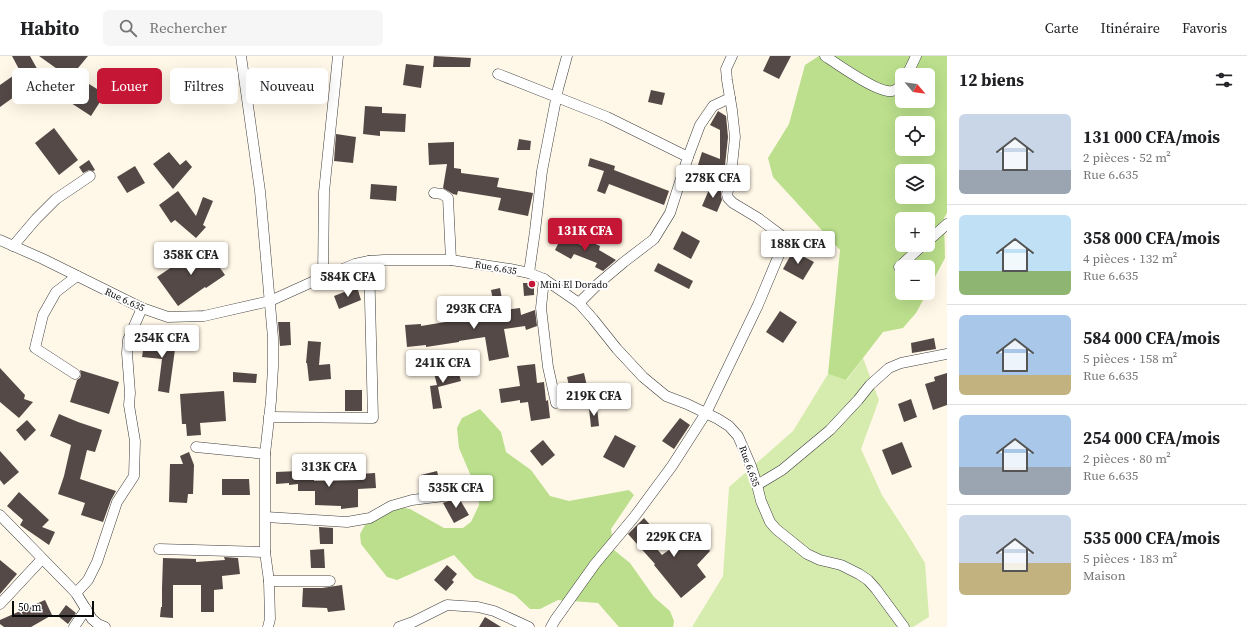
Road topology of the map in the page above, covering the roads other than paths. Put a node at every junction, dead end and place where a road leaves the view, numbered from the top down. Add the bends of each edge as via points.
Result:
1 (241, 56) edge
2 (338, 56) edge
3 (567, 56) edge
4 (732, 56) edge
5 (825, 56) edge
6 (916, 56) edge
7 (910, 68) edge
8 (498, 74) dead end
9 (895, 90) edge
10 (556, 98) junction
11 (730, 98) junction
12 (688, 157) junction
13 (90, 176) dead end
14 (434, 193) dead end
15 (947, 224) edge
16 (935, 235) edge
17 (0, 240) edge
18 (13, 246) junction
19 (915, 252) edge
20 (451, 260) junction
21 (906, 260) edge
22 (369, 262) junction
23 (529, 273) junction
24 (77, 276) junction
25 (323, 276) junction
26 (544, 279) junction
27 (270, 301) junction
28 (579, 303) junction
29 (142, 308) junction
30 (947, 354) edge
31 (75, 374) dead end
32 (556, 403) dead end
33 (706, 413) junction
34 (269, 417) junction
35 (196, 447) dead end
36 (265, 454) junction
37 (758, 486) junction
38 (444, 496) dead end
39 (0, 515) edge
40 (266, 517) junction
41 (159, 549) dead end
42 (265, 552) junction
43 (42, 559) junction
44 (269, 581) junction
45 (330, 581) dead end
46 (76, 593) junction
47 (0, 604) edge
48 (86, 608) junction
49 (74, 627) edge
50 (105, 627) edge
51 (268, 627) edge
52 (399, 627) edge
53 (529, 627) edge
54 (551, 627) edge
55 (904, 627) edge

1 - 27 street via 260,191
2 - 25 street via 324,192
3 - 10 street
4 - 11 street via 726,69
5 - 9 street via 880,90
6 - 7 street
8 - 10 street
10 - 12 street via 607,117
10 - 23 street via 542,171
11 - 12 street via 713,106 708,112 700,125
11 - 33 street via 735,137 728,198 782,236 784,242 758,305
12 - 28 street via 670,213 654,239 598,284
13 - 18 street via 56,199
14 - 20 street via 448,198
15 - 16 street
17 - 18 street, Rue 6.635
18 - 24 street, Rue 6.635
19 - 21 street
20 - 22 street, Rue 6.635
20 - 23 street, Rue 6.635
22 - 25 street, Rue 6.635 via 355,264
22 - 34 street via 373,418
23 - 26 street, Rue 6.635
24 - 29 street, Rue 6.635
24 - 31 street via 56,292 43,315 35,348
25 - 27 street, Rue 6.635
26 - 28 street, Rue 6.635
26 - 32 street via 541,308 548,367
27 - 29 street, Rue 6.635 via 204,316 168,317
27 - 34 street via 273,366
28 - 33 street, Rue 6.635 via 617,349 656,388 666,396
29 - 46 street via 128,340 127,353 129,405 135,441 134,476 117,502 97,562 88,580
30 - 37 street via 901,363 889,368 870,384 830,430 782,470
33 - 37 street, Rue 6.635 via 718,418 738,436
33 - 54 street via 672,466 595,564
34 - 36 street
35 - 36 street
36 - 40 street
37 - 55 street, Rue 6.635 via 767,517 776,529 807,554 841,565 868,580
38 - 40 street via 412,500 392,506 370,518 347,522
39 - 43 street
40 - 42 street
41 - 42 street
42 - 44 street
43 - 46 street
43 - 47 street
44 - 45 street
44 - 51 street
46 - 48 street
48 - 49 street
48 - 50 street via 92,619
52 - 53 street via 447,606 478,607

